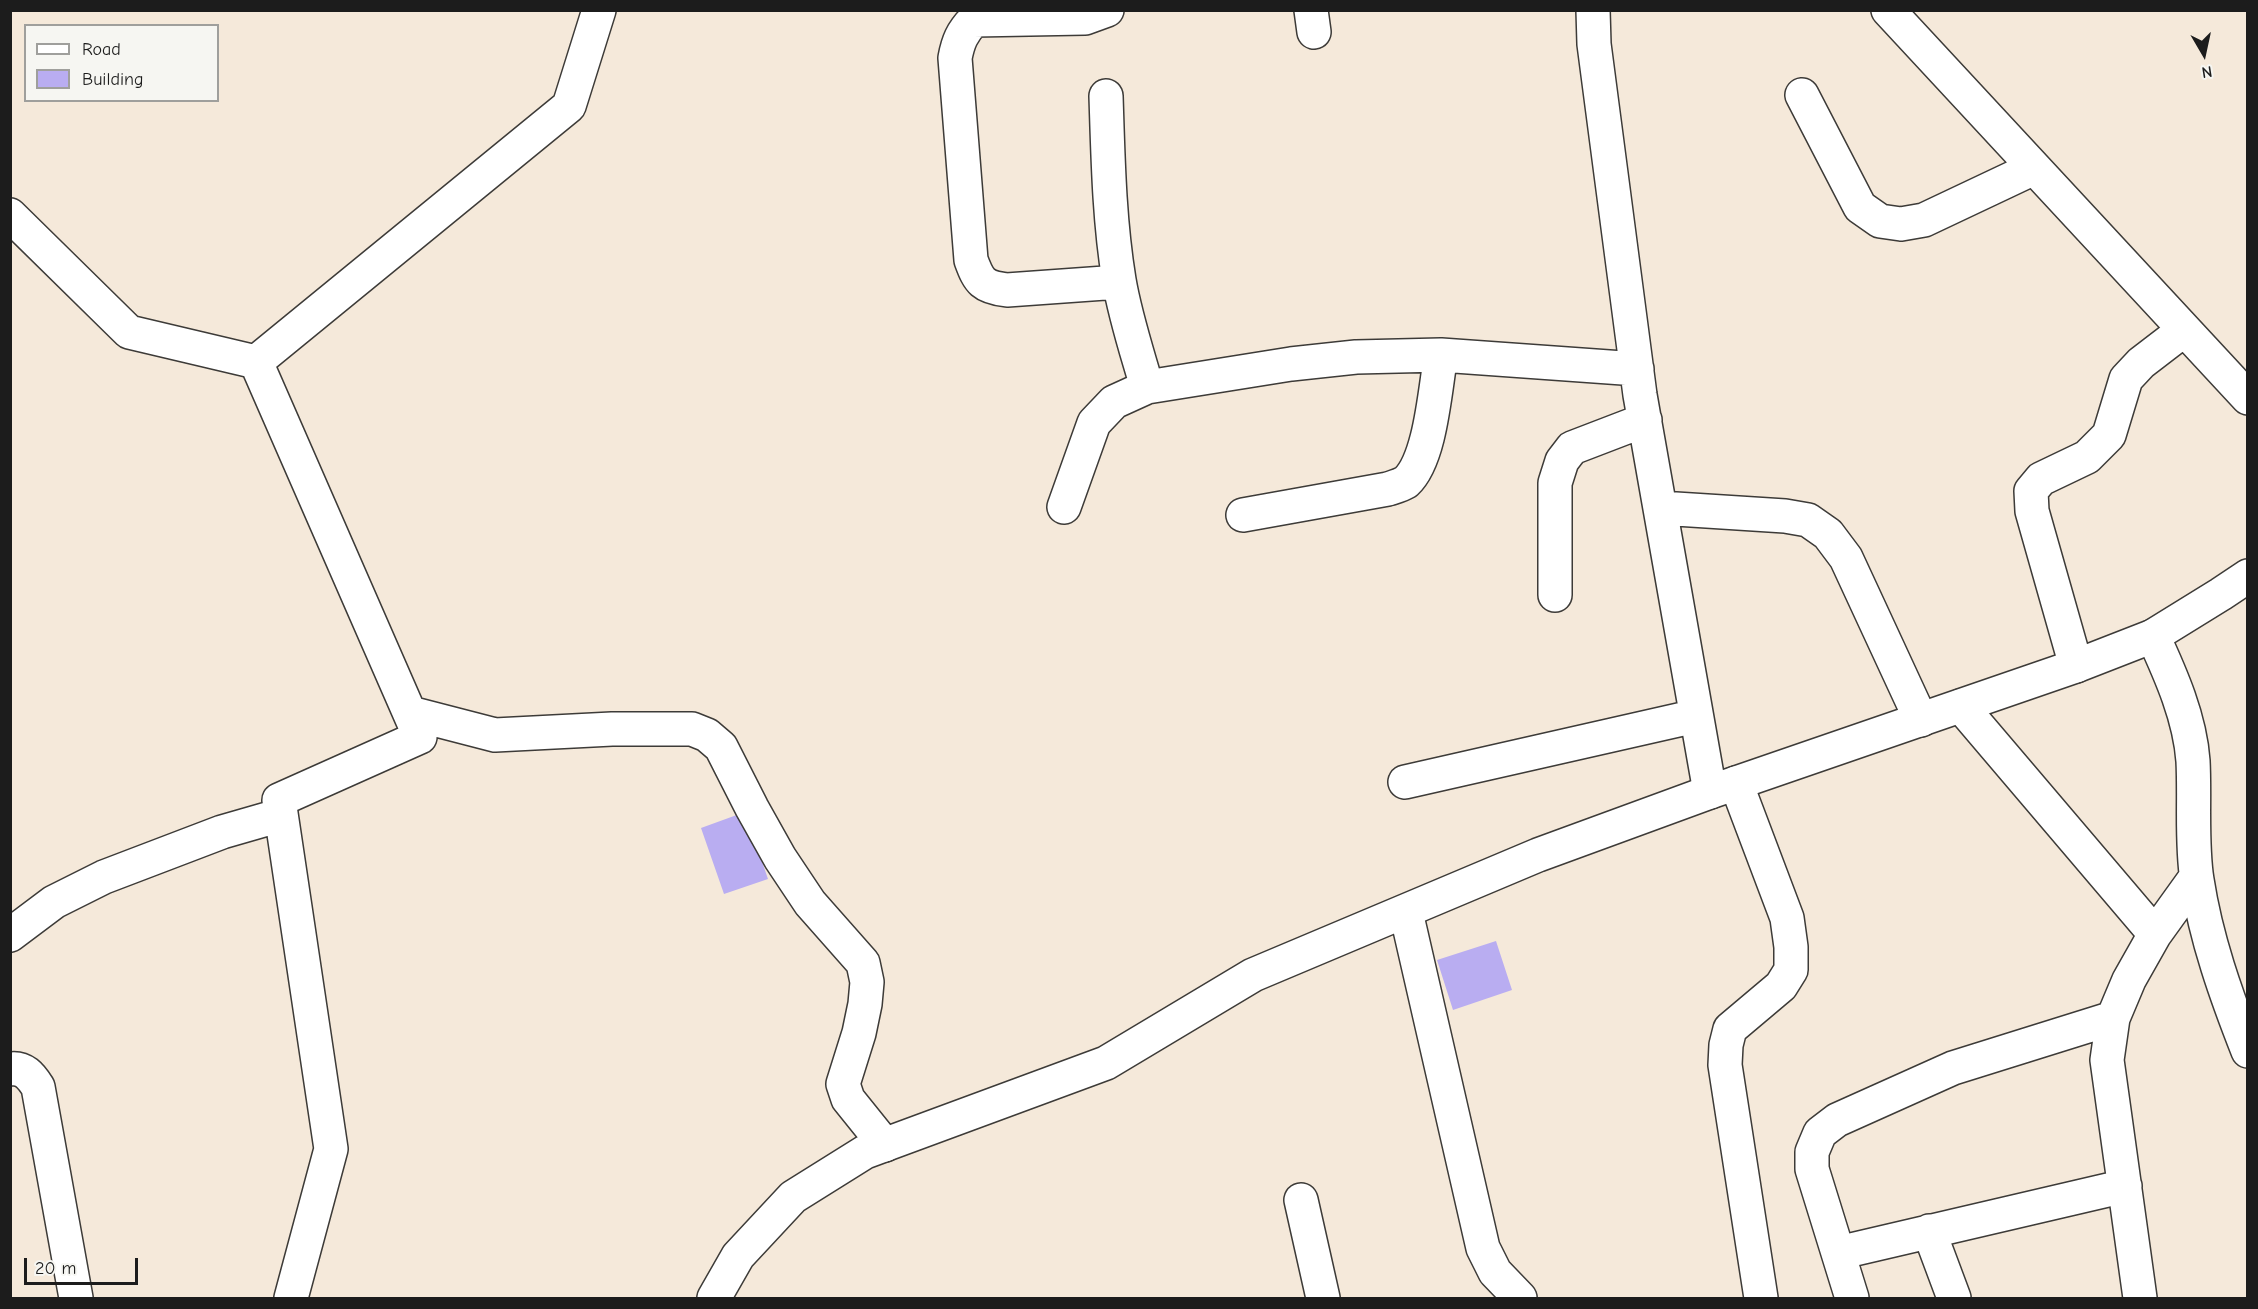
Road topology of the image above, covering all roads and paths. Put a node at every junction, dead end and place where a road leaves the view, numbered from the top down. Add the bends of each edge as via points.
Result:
1 (599, 10) edge
2 (1107, 10) edge
3 (1593, 10) edge
4 (1888, 10) edge
5 (1802, 95) dead end
6 (1106, 96) dead end
7 (2034, 168) junction
8 (10, 215) edge
9 (1119, 282) junction
10 (2184, 330) junction
11 (1441, 354) junction
12 (256, 362) junction
13 (1637, 369) junction
14 (1147, 387) junction
15 (2247, 399) edge
16 (1645, 420) junction
17 (1064, 507) dead end
18 (1660, 508) junction
19 (1243, 515) dead end
20 (2247, 576) edge
21 (1555, 595) dead end
22 (2153, 636) junction
23 (2076, 666) junction
24 (1961, 706) junction
25 (410, 713) junction
26 (1696, 716) junction
27 (1921, 720) junction
28 (1405, 782) dead end
29 (1723, 788) junction
30 (281, 815) junction
31 (2196, 878) junction
32 (1406, 912) junction
33 (2155, 934) junction
34 (10, 935) edge
35 (2239, 996) edge
36 (2113, 1018) junction
37 (2247, 1051) edge
38 (10, 1070) edge
39 (885, 1145) junction
40 (2125, 1186) junction
41 (1301, 1200) dead end
42 (1929, 1231) junction
43 (1838, 1253) junction
44 (76, 1299) edge
45 (291, 1299) edge
46 (714, 1299) edge
47 (1323, 1299) edge
48 (1520, 1299) edge
49 (1761, 1299) edge
50 (1852, 1299) edge
51 (1954, 1299) edge
52 (2140, 1299) edge

1 - 12 street via 569,106
2 - 9 street via 1085,18 974,20 958,41 955,58 971,260 977,279 991,288 1007,290
3 - 13 street via 1594,44
4 - 7 street
5 - 7 street via 1860,207 1880,221 1901,224 1924,220
6 - 9 street via 1110,198
7 - 10 street
8 - 12 street via 129,332
9 - 14 street
10 - 15 street
10 - 23 street via 2126,379 2109,435 2087,457 2041,479 2031,491 2032,511
11 - 13 street
11 - 14 street via 1302,363
11 - 19 street via 1428,436 1417,468 1404,483
12 - 25 street
13 - 16 street
14 - 17 street via 1114,402 1094,423
16 - 18 street
16 - 21 street via 1572,448 1562,460 1555,483
18 - 26 street
18 - 27 street via 1808,519 1828,534 1846,558
20 - 22 street
22 - 23 street
22 - 31 street via 2187,724 2193,759
23 - 24 street
24 - 27 street
24 - 33 street
25 - 30 street via 420,737 279,800
25 - 39 street via 495,735 692,729 722,747 780,858 810,903 863,963 867,982 865,1004 843,1084 848,1099
26 - 28 street
26 - 29 street
27 - 29 street
29 - 32 street via 1538,855
29 - 49 street via 1787,918 1791,947 1791,970 1781,987 1730,1029 1726,1045 1725,1065
30 - 34 street via 222,832 104,876 54,902
30 - 45 street via 331,1149
31 - 33 street
31 - 35 street via 2206,926
32 - 39 street via 1253,975 1106,1064
32 - 48 street via 1483,1248 1495,1272
33 - 36 street via 2128,980
35 - 37 street
36 - 40 street via 2107,1060
36 - 43 street via 1953,1068 1836,1120 1820,1133 1812,1152 1812,1169
38 - 44 street via 29,1073 38,1087
39 - 46 street via 865,1152 793,1197 738,1257
40 - 42 street
40 - 52 street
41 - 47 street
42 - 43 street
42 - 51 street
43 - 50 street

